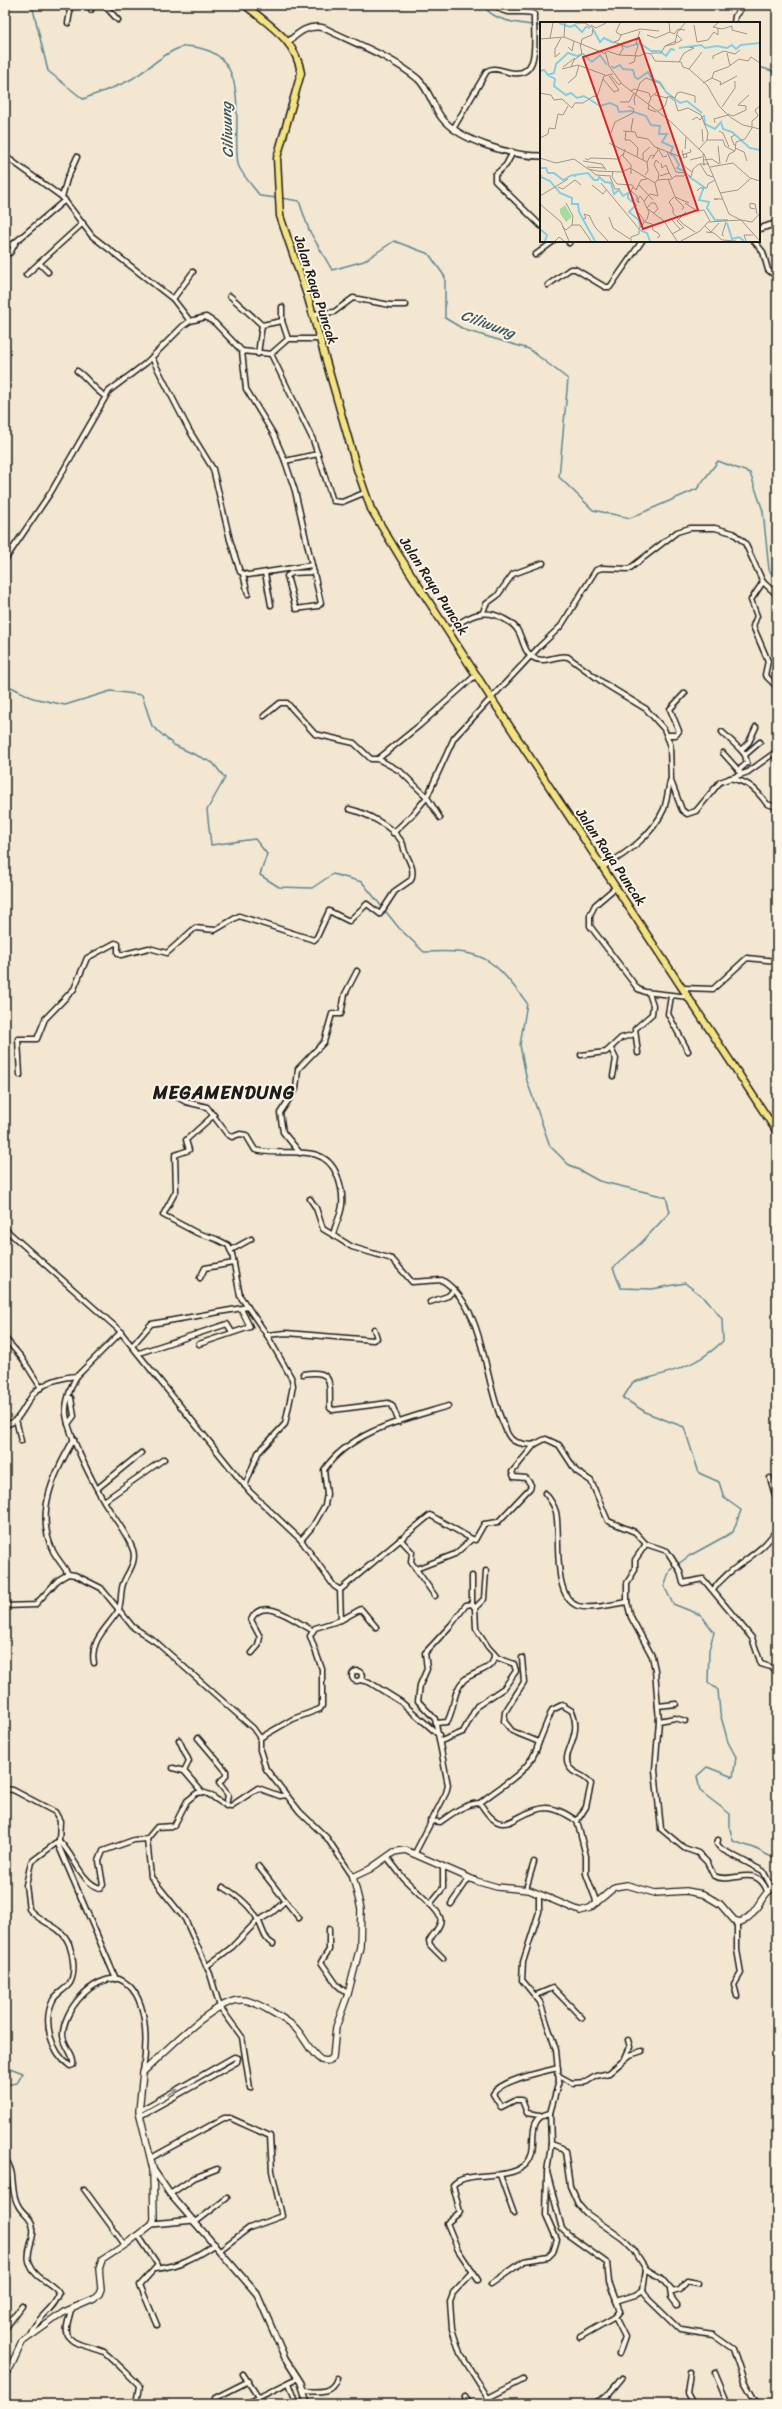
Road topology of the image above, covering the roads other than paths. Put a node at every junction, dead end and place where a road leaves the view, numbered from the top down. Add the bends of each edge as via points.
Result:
1 (67, 5) edge
2 (89, 5) edge
3 (104, 5) edge
4 (245, 5) edge
5 (497, 5) edge
6 (744, 5) edge
7 (91, 10) dead end
8 (118, 20) dead end
9 (734, 22) edge
10 (68, 23) dead end
11 (288, 42) junction
12 (453, 129) junction
13 (513, 152) junction
14 (5, 156) edge
15 (540, 156) edge
16 (77, 157) dead end
17 (64, 198) junction
18 (83, 223) junction
19 (777, 223) edge
20 (540, 225) edge
21 (760, 229) edge
22 (553, 242) edge
23 (641, 242) edge
24 (755, 242) edge
25 (5, 244) edge
26 (12, 245) junction
27 (5, 253) edge
28 (535, 256) dead end
29 (39, 263) junction
30 (48, 272) dead end
31 (193, 272) dead end
32 (26, 274) dead end
33 (777, 276) edge
34 (548, 285) dead end
35 (230, 296) dead end
36 (173, 299) junction
37 (406, 305) dead end
38 (282, 307) dead end
39 (313, 314) junction
40 (190, 321) junction
41 (282, 321) junction
42 (262, 325) junction
43 (288, 339) junction
44 (321, 339) junction
45 (242, 351) junction
46 (258, 354) junction
47 (271, 354) junction
48 (152, 358) junction
49 (77, 371) dead end
50 (105, 396) junction
51 (318, 454) junction
52 (285, 461) junction
53 (364, 493) junction
54 (5, 560) edge
55 (543, 563) dead end
56 (312, 566) junction
57 (314, 572) junction
58 (265, 573) junction
59 (243, 574) junction
60 (763, 582) junction
61 (248, 594) dead end
62 (777, 595) edge
63 (271, 605) dead end
64 (483, 612) junction
65 (448, 630) junction
66 (531, 656) junction
67 (477, 674) junction
68 (777, 687) edge
69 (685, 694) dead end
70 (491, 698) junction
71 (264, 716) dead end
72 (756, 727) dead end
73 (722, 732) dead end
74 (669, 735) junction
75 (760, 742) dead end
76 (741, 750) junction
77 (777, 751) edge
78 (723, 753) dead end
79 (745, 755) junction
80 (378, 759) junction
81 (740, 772) junction
82 (730, 778) junction
83 (671, 781) junction
84 (427, 797) junction
85 (777, 807) edge
86 (349, 808) dead end
87 (440, 818) dead end
88 (393, 833) junction
89 (603, 867) junction
90 (617, 887) junction
91 (777, 961) edge
92 (357, 971) dead end
93 (683, 988) junction
94 (649, 993) junction
95 (670, 996) junction
96 (689, 997) junction
97 (635, 1034) junction
98 (611, 1049) junction
99 (688, 1051) dead end
100 (638, 1053) dead end
101 (581, 1055) dead end
102 (20, 1075) dead end
103 (613, 1076) dead end
104 (173, 1095) dead end
105 (214, 1115) junction
106 (777, 1132) edge
107 (300, 1153) junction
108 (310, 1199) dead end
109 (5, 1229) edge
110 (333, 1235) junction
111 (251, 1239) dead end
112 (231, 1250) junction
113 (234, 1264) junction
114 (200, 1278) dead end
115 (452, 1292) junction
116 (430, 1302) dead end
117 (248, 1307) junction
118 (241, 1309) junction
119 (213, 1328) junction
120 (374, 1329) dead end
121 (121, 1332) junction
122 (232, 1332) junction
123 (267, 1335) junction
124 (5, 1338) edge
125 (217, 1338) junction
126 (199, 1344) dead end
127 (133, 1345) junction
128 (139, 1353) junction
129 (303, 1374) dead end
130 (77, 1376) junction
131 (41, 1388) junction
132 (70, 1396) junction
133 (448, 1406) dead end
134 (16, 1419) junction
135 (399, 1422) junction
136 (5, 1424) edge
137 (68, 1424) junction
138 (74, 1439) junction
139 (21, 1441) dead end
140 (535, 1444) junction
141 (141, 1453) dead end
142 (164, 1459) dead end
143 (770, 1478) dead end
144 (245, 1486) junction
145 (98, 1488) junction
146 (545, 1493) dead end
147 (104, 1502) junction
148 (777, 1502) edge
149 (777, 1528) edge
150 (400, 1539) junction
151 (472, 1539) junction
152 (301, 1540) junction
153 (646, 1544) junction
154 (416, 1569) junction
155 (486, 1571) dead end
156 (68, 1574) junction
157 (472, 1576) dead end
158 (340, 1590) junction
159 (713, 1590) junction
160 (434, 1596) dead end
161 (627, 1602) junction
162 (472, 1604) junction
163 (5, 1606) edge
164 (475, 1608) junction
165 (119, 1610) junction
166 (341, 1620) junction
167 (376, 1627) dead end
168 (312, 1630) junction
169 (252, 1653) dead end
170 (494, 1654) junction
171 (522, 1658) dead end
172 (94, 1663) dead end
173 (777, 1669) edge
174 (360, 1680) dead end
175 (676, 1704) dead end
176 (658, 1706) junction
177 (658, 1720) junction
178 (685, 1721) dead end
179 (436, 1723) junction
180 (439, 1735) junction
181 (198, 1738) dead end
182 (260, 1738) junction
183 (179, 1740) dead end
184 (441, 1741) junction
185 (539, 1742) junction
186 (174, 1768) dead end
187 (184, 1771) junction
188 (5, 1789) edge
189 (202, 1792) junction
190 (286, 1795) junction
191 (480, 1803) junction
192 (226, 1806) junction
193 (430, 1821) junction
194 (577, 1821) junction
195 (147, 1839) junction
196 (718, 1840) dead end
197 (58, 1842) junction
198 (415, 1853) junction
199 (387, 1857) junction
200 (534, 1862) dead end
201 (258, 1866) dead end
202 (444, 1867) junction
203 (353, 1877) junction
204 (469, 1878) junction
205 (223, 1888) dead end
206 (772, 1888) edge
207 (526, 1889) junction
208 (539, 1894) junction
209 (284, 1901) junction
210 (597, 1903) junction
211 (430, 1904) junction
212 (451, 1904) dead end
213 (299, 1918) dead end
214 (258, 1920) junction
215 (737, 1922) junction
216 (329, 1929) dead end
217 (273, 1944) dead end
218 (443, 1958) dead end
219 (207, 1966) junction
220 (116, 1979) junction
221 (348, 1994) junction
222 (536, 1995) junction
223 (737, 1996) dead end
224 (220, 2007) junction
225 (582, 2018) dead end
226 (628, 2040) dead end
227 (642, 2051) dead end
228 (625, 2059) junction
229 (558, 2068) junction
230 (143, 2072) junction
231 (558, 2076) junction
232 (196, 2079) junction
233 (198, 2084) junction
234 (250, 2088) dead end
235 (155, 2102) junction
236 (157, 2108) junction
237 (550, 2112) junction
238 (140, 2113) junction
239 (541, 2115) junction
240 (551, 2144) junction
241 (151, 2158) junction
242 (5, 2159) edge
243 (153, 2169) junction
244 (217, 2169) dead end
245 (547, 2172) junction
246 (500, 2175) junction
247 (84, 2189) dead end
248 (170, 2194) junction
249 (227, 2198) dead end
250 (514, 2214) dead end
251 (195, 2221) junction
252 (152, 2224) junction
253 (138, 2235) junction
254 (215, 2244) junction
255 (125, 2246) junction
256 (220, 2250) junction
257 (156, 2269) junction
258 (646, 2269) junction
259 (473, 2272) junction
260 (478, 2280) dead end
261 (698, 2283) dead end
262 (491, 2284) dead end
263 (643, 2290) junction
264 (670, 2290) junction
265 (616, 2301) junction
266 (677, 2305) dead end
267 (22, 2306) dead end
268 (71, 2309) junction
269 (615, 2317) junction
270 (157, 2325) dead end
271 (5, 2329) edge
272 (30, 2335) junction
273 (580, 2337) dead end
274 (619, 2354) dead end
275 (690, 2373) dead end
276 (714, 2373) dead end
277 (5, 2374) edge
278 (244, 2374) dead end
279 (298, 2378) junction
280 (337, 2378) dead end
281 (622, 2378) dead end
282 (523, 2380) dead end
283 (249, 2381) junction
284 (288, 2383) junction
285 (304, 2391) junction
286 (258, 2397) junction
287 (465, 2397) dead end
288 (488, 2398) junction
289 (136, 2404) edge
290 (214, 2404) edge
291 (245, 2404) edge
292 (296, 2404) edge
293 (307, 2404) edge
294 (470, 2404) edge
295 (492, 2404) edge
296 (593, 2404) edge
297 (693, 2404) edge
298 (728, 2404) edge
299 (757, 2404) edge

1 - 10 street via 70,12
2 - 7 street
3 - 8 street
4 - 11 highway, Jalan Raya Puncak
5 - 12 street via 500,9 511,12 534,14 534,60 530,69 519,74 493,69 487,71
6 - 9 street via 735,16
11 - 12 street via 305,29 319,27 390,59 420,81 435,109
11 - 39 highway, Jalan Raya Puncak via 299,59 301,73 279,150 278,205
12 - 13 street via 476,141
13 - 15 street
13 - 20 street via 506,165 496,174 495,181
14 - 17 street
16 - 17 street via 67,179
17 - 18 street
17 - 26 street
18 - 29 street
18 - 36 street via 96,240
19 - 21 street
22 - 28 street
23 - 34 street via 610,287 575,269 570,269
24 - 33 street via 763,252 768,270
25 - 26 street
26 - 27 street via 12,252
29 - 30 street
29 - 32 street
31 - 36 street
35 - 42 street
36 - 40 street
37 - 39 street via 390,305 353,298 334,312
38 - 41 street
39 - 44 highway, Jalan Raya Puncak
40 - 45 street via 201,317 209,318
40 - 48 street via 168,339
41 - 42 street
41 - 43 street
42 - 46 street
43 - 44 street
43 - 47 street
44 - 53 highway, Jalan Raya Puncak
45 - 46 street
45 - 52 street via 248,392 274,435
46 - 47 street
47 - 51 street
48 - 50 street
48 - 59 street via 189,430 212,466 230,540
49 - 50 street via 87,377 91,385
50 - 54 street via 51,492
51 - 52 street
51 - 53 street via 334,502 342,502
52 - 56 street via 295,491
53 - 65 highway, Jalan Raya Puncak via 400,557
55 - 64 street via 513,574 497,596 486,604
56 - 57 street
56 - 58 street
57 - 57 street via 322,603 318,606 296,609 287,576 292,573
58 - 59 street
58 - 63 street
59 - 61 street
60 - 62 street
60 - 66 street via 747,545 736,535 715,528 681,530 629,569 602,568 594,572 566,620
60 - 68 street via 751,600 757,616 753,626 768,661 765,675
64 - 65 street
64 - 66 street via 515,626
65 - 67 highway, Jalan Raya Puncak
66 - 70 street
66 - 74 street via 542,661 563,656 570,658 605,684 646,709
67 - 70 highway, Jalan Raya Puncak
67 - 80 street
69 - 74 street via 670,709 679,731 676,735
70 - 84 street via 452,740
70 - 89 highway, Jalan Raya Puncak
71 - 80 street via 280,703 287,703 315,734 354,743 371,759
72 - 76 street via 749,742
73 - 76 street
74 - 83 street
75 - 79 street
76 - 79 street
77 - 81 street via 751,770
78 - 81 street
79 - 81 street via 747,763
80 - 84 street via 400,771
81 - 82 street
82 - 83 street via 719,783 691,814 682,810
82 - 85 street via 750,784 767,804
83 - 89 street via 664,809 649,832 634,847
84 - 87 street
84 - 88 street
86 - 88 street via 368,814
88 - 102 street via 402,842 413,875 410,882 395,891 380,914 367,904 348,921 329,911 314,940 239,916 215,930 194,928 167,954 149,948 121,955 118,953 118,944 115,943 87,958 74,988 46,1019 37,1039 18,1039
89 - 90 highway, Jalan Raya Puncak
90 - 93 highway, Jalan Raya Puncak
90 - 94 street via 594,908 590,917 591,928 638,989
91 - 93 street via 747,958 713,989
92 - 107 street via 345,994 341,1014 332,1014 324,1042 298,1068 296,1089 281,1109 280,1122 283,1132
93 - 96 highway, Jalan Raya Puncak
94 - 95 street
94 - 97 street via 653,1005 652,1013 636,1028
95 - 96 street
95 - 99 street via 668,1014
96 - 106 highway, Jalan Raya Puncak
97 - 98 street via 621,1038
97 - 100 street
98 - 101 street
98 - 103 street via 616,1059
104 - 105 street via 186,1102 205,1106
105 - 107 street via 227,1134 232,1137 246,1135 255,1150
105 - 112 street via 186,1140 189,1150 175,1155 176,1191 163,1215 197,1233 223,1241
107 - 110 street via 325,1158 336,1174 342,1189 342,1204
108 - 110 street via 316,1208 322,1230
109 - 121 street
110 - 115 street via 352,1247 392,1259 412,1282 437,1279
111 - 112 street
112 - 113 street
113 - 114 street via 205,1268
113 - 117 street via 239,1293
115 - 116 street
115 - 140 street via 466,1305 478,1334 497,1411 509,1437 517,1442
117 - 118 street
117 - 123 street
118 - 122 street via 251,1326
118 - 127 street via 151,1324
119 - 122 street via 229,1324
119 - 125 street
119 - 128 street
120 - 123 street via 377,1338 373,1340 286,1333
121 - 127 street
121 - 130 street
122 - 125 street
123 - 144 street via 288,1369 293,1386 284,1427 258,1453
124 - 131 street via 22,1358
125 - 126 street
127 - 128 street
128 - 144 street
129 - 135 street via 321,1372 327,1375 330,1408 333,1410 388,1403 392,1404
130 - 131 street via 60,1378
130 - 132 street via 72,1384
131 - 134 street via 31,1397
132 - 137 street via 66,1410
132 - 137 street via 74,1415
133 - 135 street
134 - 136 street
134 - 139 street
135 - 152 street via 365,1434 325,1468 325,1505
137 - 138 street
138 - 145 street
138 - 156 street via 51,1486 46,1512 52,1548
140 - 151 street via 512,1474 514,1478 526,1478 531,1488 498,1522 485,1523 475,1540
140 - 153 street via 546,1439 559,1445 576,1472 592,1481 608,1521 635,1532
141 - 145 street
142 - 147 street
143 - 148 street
144 - 152 street
145 - 147 street
146 - 161 street via 556,1512 558,1555 565,1596 572,1603 582,1607
147 - 165 street via 131,1544 135,1557 122,1587
149 - 159 street via 767,1542 722,1578
150 - 151 street via 431,1514
150 - 154 street via 412,1553 411,1562
150 - 158 street
151 - 154 street via 455,1554
152 - 158 street via 334,1586
153 - 159 street via 667,1551 680,1571 683,1583 702,1578
153 - 161 street via 634,1560 635,1570 627,1583
154 - 160 street
155 - 164 street via 484,1599
156 - 163 street via 58,1580 35,1605
156 - 165 street via 101,1588
157 - 162 street
158 - 166 street
159 - 173 street via 753,1640 761,1664
161 - 176 street via 630,1617 653,1659
162 - 164 street
162 - 179 street via 466,1605 425,1653 427,1669 420,1685 418,1700 434,1717
164 - 170 street via 476,1628
165 - 172 street via 100,1631 92,1657
165 - 182 street via 133,1627 156,1642 242,1717
166 - 167 street via 361,1609
166 - 168 street
168 - 169 street via 273,1609 265,1609 254,1615 251,1620 260,1637 259,1644
168 - 182 street via 310,1638 322,1669 322,1706
170 - 179 street via 491,1666 474,1672 462,1682 453,1701 448,1721 443,1724
170 - 184 street via 516,1666 512,1679 500,1692 477,1706 463,1732
171 - 185 street via 524,1682 505,1712 504,1720 512,1731
174 - 180 street via 369,1682 398,1700
175 - 176 street
176 - 177 street
177 - 178 street via 675,1718
177 - 206 street via 655,1770 662,1829 684,1848 698,1853 707,1862 710,1872 715,1877 752,1876
179 - 180 street
180 - 184 street
181 - 192 street via 226,1771 226,1776 219,1783 228,1795
182 - 190 street via 264,1765
183 - 187 street via 189,1761
184 - 193 street via 448,1789
185 - 191 street via 528,1766
185 - 194 street via 552,1710 560,1705 571,1709 576,1733 566,1757 567,1763 572,1771 585,1777 591,1784 586,1806
186 - 187 street
187 - 189 street
188 - 197 street via 13,1790 55,1812 60,1821
189 - 192 street via 210,1794
189 - 195 street via 189,1799 175,1826 157,1827
190 - 192 street via 280,1796 258,1788 234,1805
190 - 203 street via 304,1817 327,1838
191 - 193 street via 464,1807 440,1822
191 - 194 street via 493,1820 499,1823 548,1808 560,1811
193 - 198 street
194 - 210 street via 586,1856 586,1874
195 - 197 street via 134,1840 103,1851 99,1861 103,1885 100,1888 89,1882 68,1849
195 - 219 street via 151,1877 165,1897 182,1912
196 - 206 street via 717,1844 721,1849 763,1871
197 - 220 street
197 - 220 street via 31,1862 26,1880 27,1902 31,1912 63,1933 72,1954 74,1963 71,1980 53,2000 48,2026 52,2042 70,2066 74,2062 63,2033 74,2006 100,1983
198 - 199 main road via 402,1850
198 - 202 main road
199 - 203 main road via 370,1870
199 - 211 street via 404,1879
200 - 207 street
201 - 209 street
202 - 204 main road
202 - 211 street via 443,1888
203 - 221 main road via 360,1904 361,1925 359,1951
204 - 207 main road via 497,1887
204 - 212 street
205 - 214 street via 248,1907
206 - 215 main road via 755,1911 744,1921
207 - 208 main road
208 - 210 main road via 582,1911
208 - 222 street via 539,1912 524,1958 522,1974 522,1980
209 - 213 street
209 - 214 street via 273,1912
210 - 215 main road via 620,1886 631,1886 655,1893 693,1892 715,1900
211 - 218 street via 440,1914 441,1919 439,1928 429,1942
214 - 217 street via 267,1940
214 - 219 street
215 - 223 street via 737,1950 741,1971 734,1985
216 - 221 street via 328,1950 321,1962 337,1985
219 - 224 street
220 - 230 street via 132,1987 139,1998 146,2041
221 - 224 main road via 336,2027 334,2057 326,2062 316,2056 294,2026 249,2001 237,2000
222 - 225 street via 553,1988
222 - 229 street via 554,2038
224 - 230 main road via 194,2025
224 - 234 street via 242,2037
226 - 228 street via 630,2047
227 - 228 street
228 - 231 street via 613,2071 586,2082 572,2083
229 - 231 street
229 - 239 street via 523,2078 498,2089 493,2094 501,2107 515,2100 522,2100 527,2113
230 - 238 main road
231 - 237 street via 556,2095
232 - 233 street
232 - 233 street via 234,2057 238,2059 237,2062
235 -> 232 street
233 - 236 street
235 - 236 street
235 - 238 street
236 - 238 street
237 - 239 street
237 - 240 street
238 - 241 main road
239 - 246 street via 536,2122 529,2162 518,2170
240 - 245 street
240 - 258 street via 562,2148 566,2153 570,2186 578,2204 586,2213 626,2242
241 - 243 main road
241 - 256 street via 224,2118 230,2118 270,2136 272,2171 282,2216 249,2228
242 - 272 street via 12,2168 18,2206 28,2215 33,2226 29,2251 30,2265 42,2281 56,2288 59,2294 36,2322
243 - 248 street
243 - 252 main road via 152,2195 155,2215
244 - 248 street via 194,2178
245 - 262 street via 545,2207 547,2219 556,2237 553,2252 548,2257 524,2261
245 - 265 street via 562,2229 607,2263 609,2282
246 - 250 street
246 - 259 street via 474,2178 453,2185 460,2212 447,2223 458,2250
247 - 255 street
248 - 251 street
249 - 251 street
251 - 252 street
251 - 254 street
252 - 253 main road
253 - 255 main road
253 - 257 street via 158,2263
254 - 256 street
254 - 257 street via 174,2266
255 - 268 main road via 102,2260 99,2269 101,2289 94,2299
256 - 279 street via 257,2294 286,2362
257 - 270 street via 140,2285
258 - 263 street
258 - 264 street via 661,2278
259 - 260 street
259 - 288 street via 453,2293 450,2301 452,2329 460,2353
261 - 264 street via 689,2280 677,2292
263 - 265 street
263 - 299 street via 648,2299 680,2330 713,2335 733,2350 744,2381
264 - 266 street via 671,2297
265 - 269 street via 620,2311
267 - 271 street
268 - 272 main road
268 - 289 street via 66,2330 68,2336 73,2341 103,2352 130,2375 139,2386
269 - 273 street
269 - 274 street via 625,2338
272 - 277 main road via 22,2342
275 - 297 street via 686,2393
276 - 298 street
278 - 283 street
279 - 284 street
279 - 285 street
280 - 285 street via 326,2391
281 - 296 street via 607,2396
282 - 288 street
283 - 286 street
283 - 290 street via 215,2398
284 - 286 street
284 - 292 street
285 - 293 street
286 - 291 street
287 - 294 street
288 - 295 street

